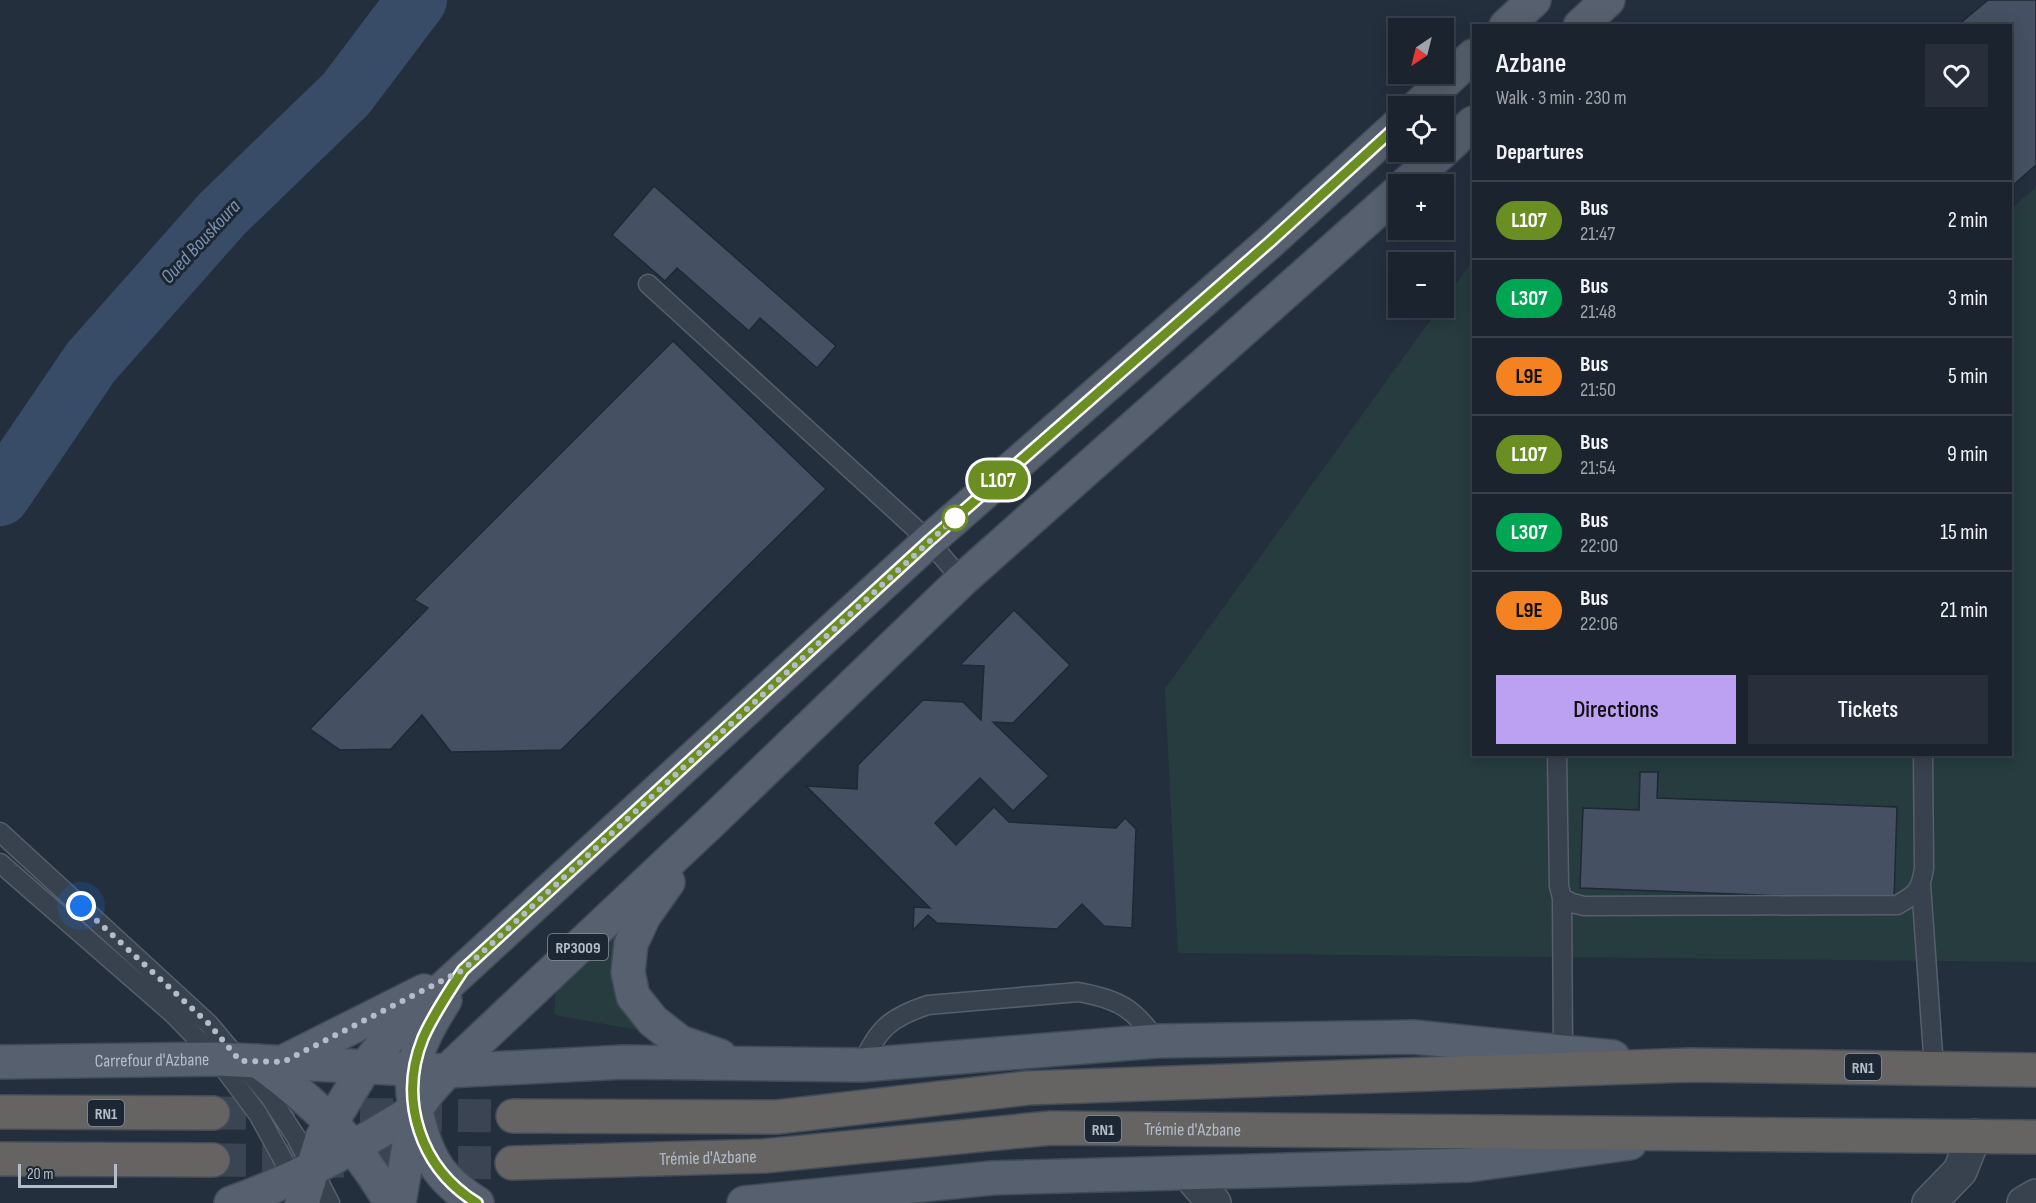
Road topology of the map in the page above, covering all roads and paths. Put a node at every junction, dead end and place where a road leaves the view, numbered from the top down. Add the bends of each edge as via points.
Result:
1 (1608, 0) edge
2 (1582, 24) edge
3 (1472, 57) edge
4 (1429, 96) edge
5 (1472, 124) edge
6 (1388, 133) edge
7 (1454, 140) edge
8 (1430, 162) edge
9 (1417, 174) edge
10 (1388, 201) edge
11 (648, 284) dead end
12 (929, 541) junction
13 (962, 580) junction
14 (1557, 756) edge
15 (1923, 756) edge
16 (709, 824) junction
17 (0, 832) edge
18 (0, 863) edge
19 (1921, 885) junction
20 (1562, 898) junction
21 (463, 970) junction
22 (1158, 1041) junction
23 (1563, 1052) junction
24 (249, 1061) junction
25 (0, 1062) edge
26 (738, 1063) junction
27 (862, 1065) junction
28 (1690, 1065) junction
29 (364, 1067) junction
30 (1934, 1068) junction
31 (2036, 1070) edge
32 (414, 1071) junction
33 (447, 1071) junction
34 (415, 1110) junction
35 (0, 1112) edge
36 (213, 1113) tunnel mouth
37 (513, 1116) tunnel mouth
38 (331, 1121) junction
39 (1696, 1135) junction
40 (1974, 1136) junction
41 (2036, 1137) edge
42 (354, 1148) junction
43 (0, 1159) edge
44 (213, 1160) tunnel mouth
45 (512, 1162) tunnel mouth
46 (1188, 1173) junction
47 (308, 1193) edge
48 (912, 1195) edge
49 (2036, 1196) edge
50 (231, 1203) edge
51 (391, 1203) edge
52 (399, 1203) edge
53 (477, 1203) edge
54 (744, 1203) edge
55 (1214, 1203) edge
56 (1929, 1203) edge
57 (2024, 1203) edge

1 - 2 main road
3 - 4 main road
5 - 7 main road
6 - 12 main road
8 - 9 main road
10 - 13 main road, RP3009
11 - 12 lane
12 - 13 lane
12 - 21 main road
13 - 16 main road, RP3009
14 - 20 lane
15 - 19 lane
16 - 26 main road via 644,916 631,944 628,972 633,996 653,1021 680,1042
16 - 33 main road, RP3009
17 - 24 lane
18 - 24 lane via 172,1013
19 - 20 lane via 1897,905 1584,906
19 - 30 lane
20 - 23 lane
21 - 24 main road
21 - 29 main road via 385,1042
21 - 32 main road via 423,1037
22 - 23 main road, Carrefour d'Azbane via 1414,1037
22 - 27 main road, Carrefour d'Azbane
22 - 27 lane via 1124,1006 1102,996 1078,992 928,1005 906,1012 886,1025
23 - 28 main road, Carrefour d'Azbane
24 - 25 main road, Carrefour d'Azbane
24 - 29 main road, Carrefour d'Azbane
24 - 38 main road via 295,1088
24 - 47 lane via 296,1137
26 - 27 main road, Carrefour d'Azbane
26 - 33 main road, Carrefour d'Azbane via 624,1062
28 - 30 highway, RN1
28 - 37 highway, RN1 via 1027,1088 777,1117
29 - 32 main road, Carrefour d'Azbane
29 - 38 main road
30 - 31 highway, RN1
32 - 33 main road, Carrefour d'Azbane
32 - 34 main road
33 - 34 main road
34 - 42 main road
34 - 52 main road
34 - 53 main road via 425,1149 436,1168 463,1195
35 - 36 highway, RN1
38 - 42 main road
38 - 47 main road via 322,1138
39 - 40 highway, RN1
39 - 45 highway, Trémie d'Azbane / RN1 via 1051,1128 764,1156
39 - 46 main road via 1470,1165
40 - 41 highway, RN1
40 - 56 street via 1960,1171
42 - 47 main road
42 - 51 main road
43 - 44 highway
46 - 48 main road via 992,1178
46 - 55 street
47 - 50 main road
48 - 54 main road
49 - 57 street

